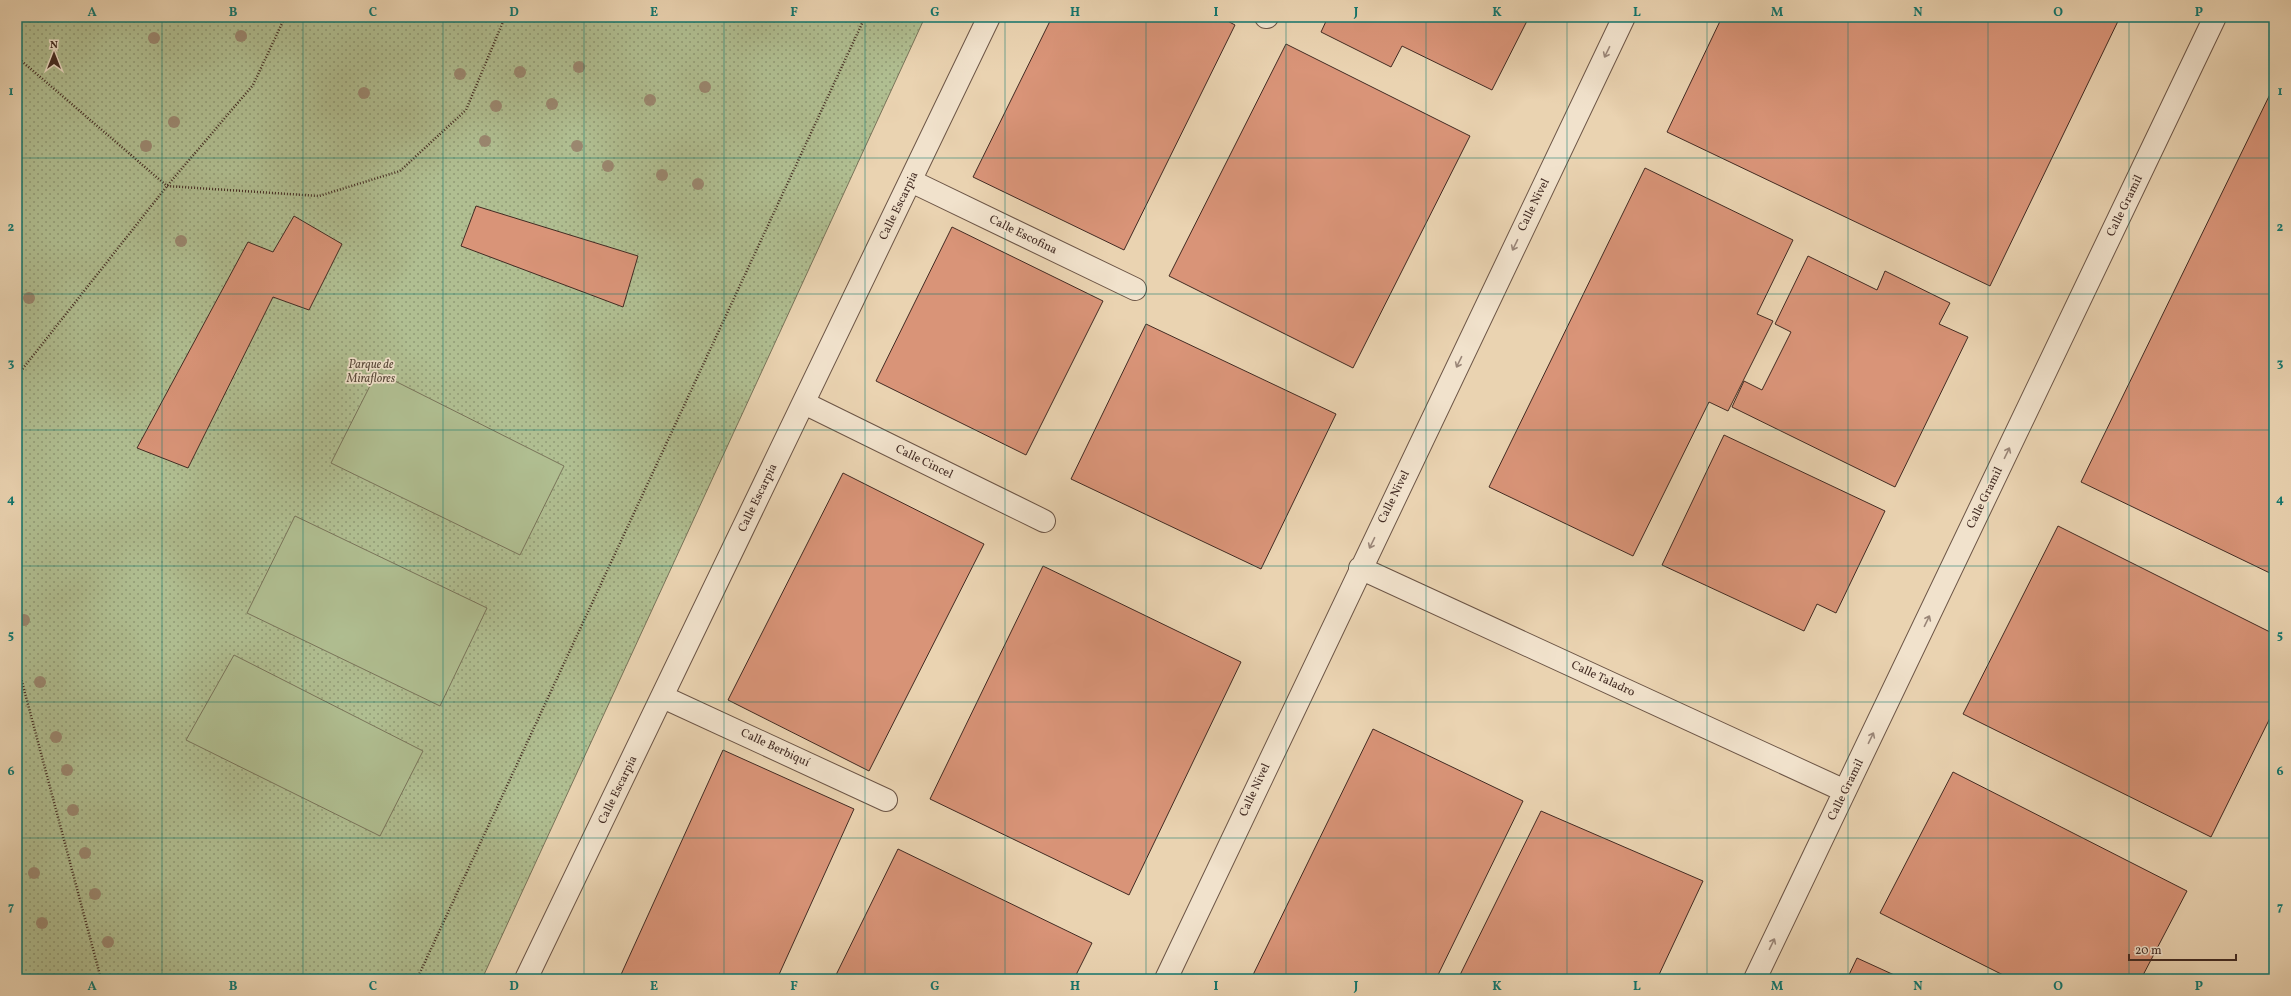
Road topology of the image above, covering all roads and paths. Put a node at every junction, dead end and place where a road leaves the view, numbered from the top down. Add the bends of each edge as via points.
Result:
1 (285, 17) edge
2 (505, 17) edge
3 (865, 17) edge
4 (989, 17) edge
5 (1624, 17) edge
6 (2215, 17) edge
7 (17, 57) edge
8 (911, 181) junction
9 (167, 186) junction
10 (1135, 289) dead end
11 (17, 376) edge
12 (804, 403) junction
13 (1044, 522) dead end
14 (1360, 568) junction
15 (17, 663) edge
16 (663, 697) junction
17 (1845, 791) junction
18 (886, 800) dead end
19 (530, 978) edge
20 (101, 979) edge
21 (417, 979) edge
22 (1166, 979) edge
23 (1755, 979) edge

1 - 9 path via 253,85
2 - 9 path via 466,110 400,171 319,196
3 - 21 path
4 - 8 street, Calle Escarpia
5 -> 14 street, Calle Nivel
17 -> 6 street, Calle Gramil
7 - 9 path
8 - 10 street, Calle Escofina
8 - 12 street, Calle Escarpia
9 - 11 path
12 - 13 street, Calle Cincel
12 - 16 street, Calle Escarpia
14 - 17 street, Calle Taladro
14 - 22 street, Calle Nivel
15 - 20 path
16 - 18 street, Calle Berbiquí
16 - 19 street, Calle Escarpia
23 -> 17 street, Calle Gramil

